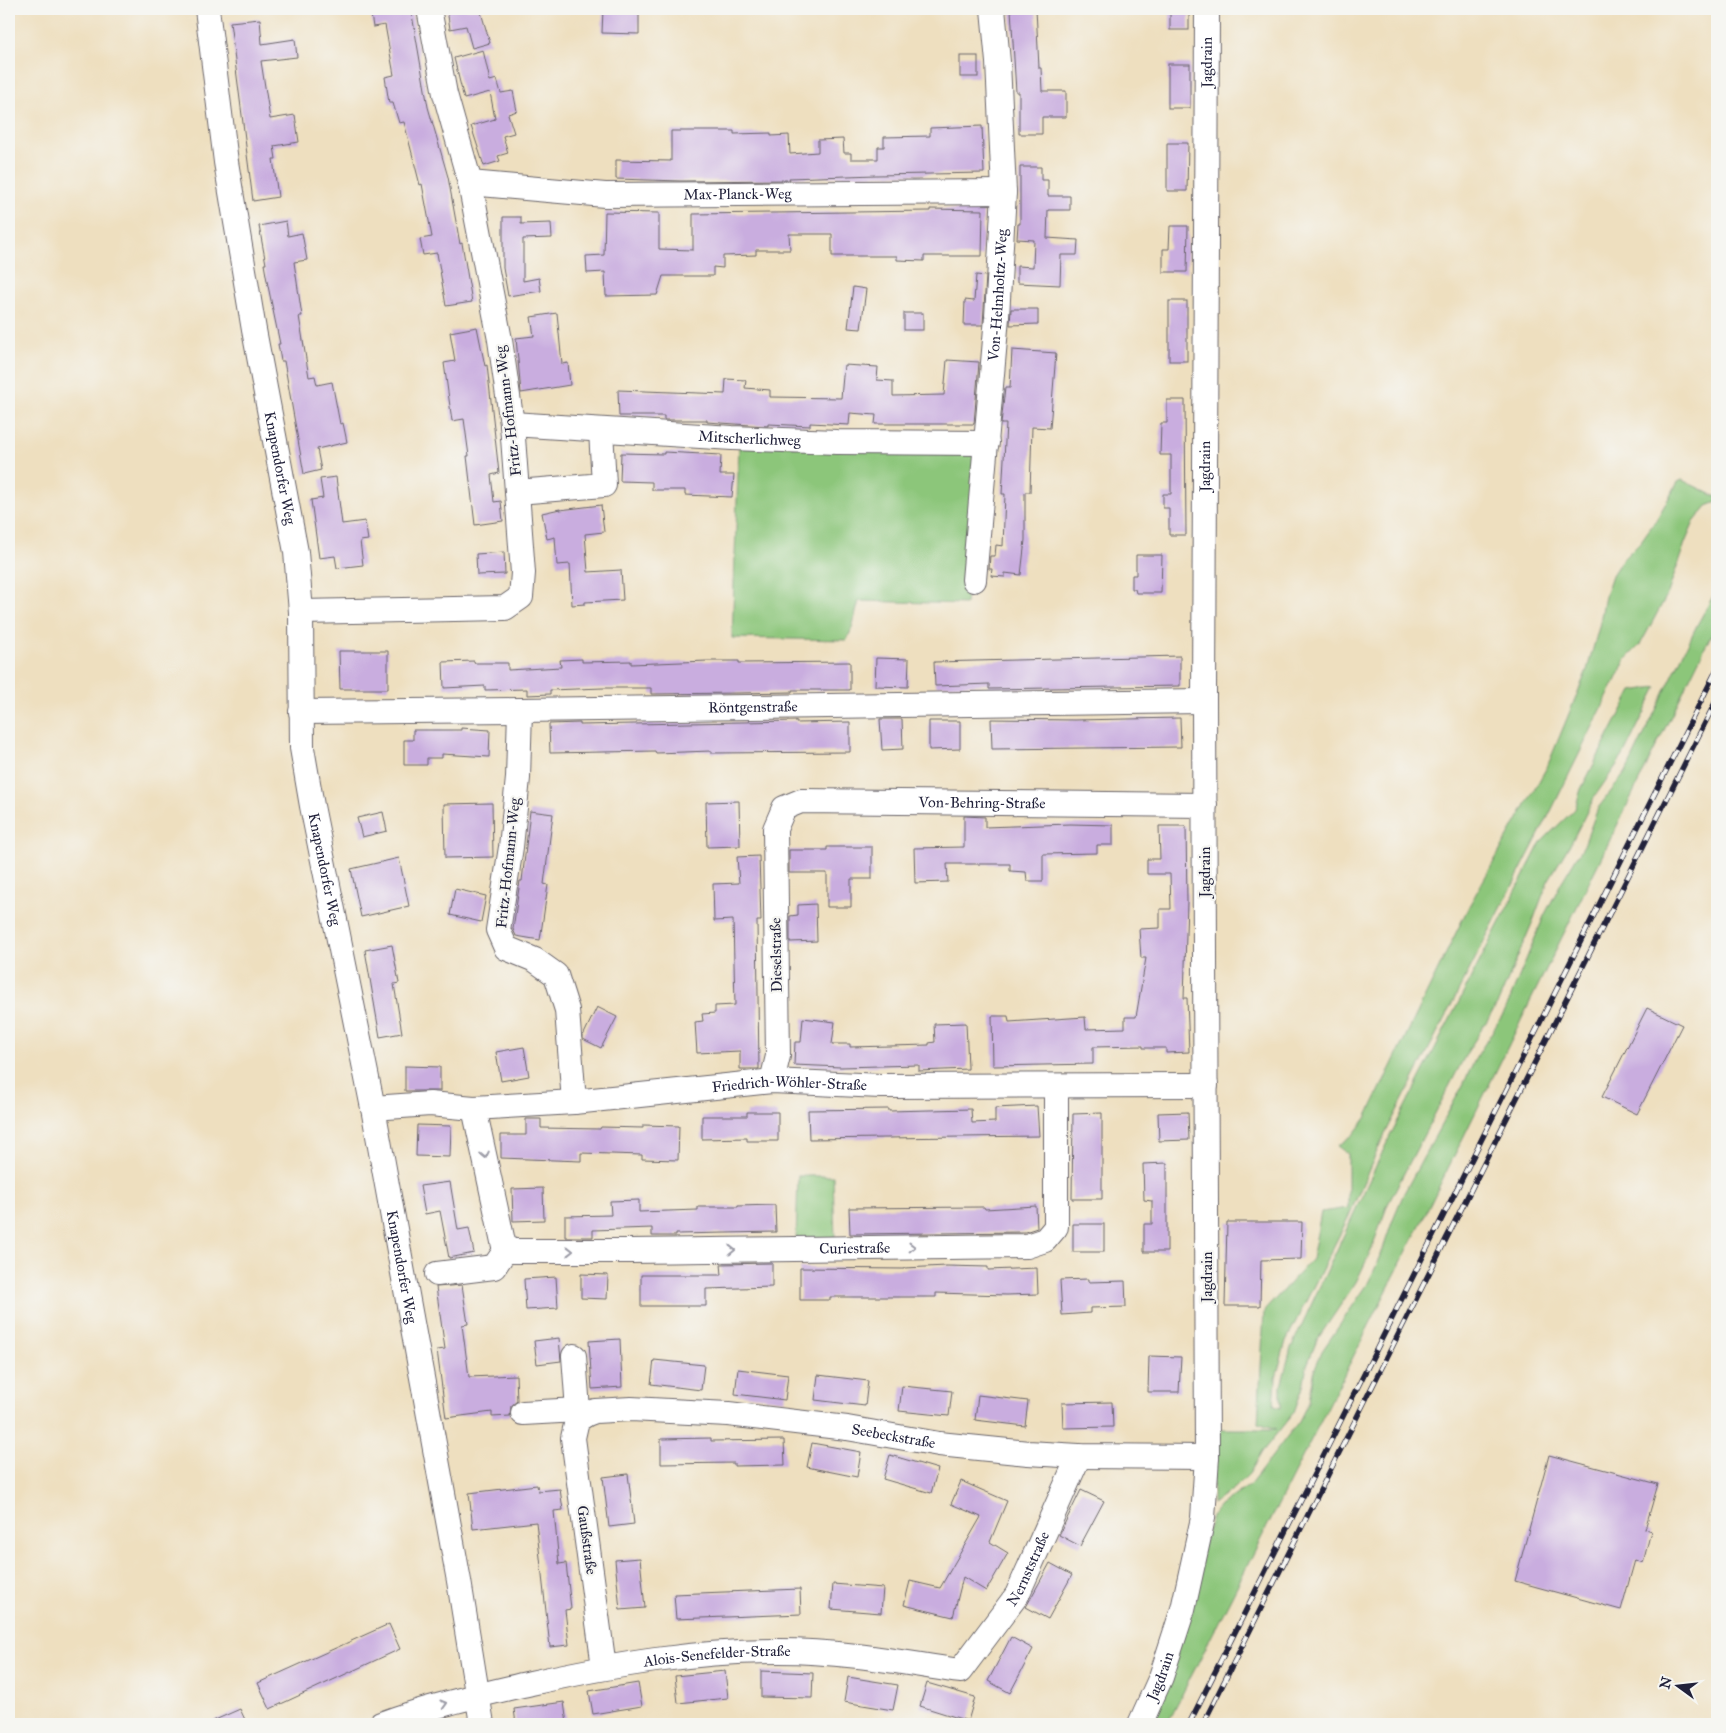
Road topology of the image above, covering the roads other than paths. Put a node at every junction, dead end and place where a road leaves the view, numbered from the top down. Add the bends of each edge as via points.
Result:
1 (207, 9) edge
2 (429, 9) edge
3 (992, 9) edge
4 (1207, 9) edge
5 (470, 183) junction
6 (1004, 192) junction
7 (512, 424) junction
8 (601, 430) junction
9 (987, 443) junction
10 (517, 492) junction
11 (974, 580) dead end
12 (301, 612) junction
13 (1204, 701) junction
14 (520, 710) junction
15 (301, 712) junction
16 (1205, 805) junction
17 (775, 829) joint
18 (772, 1081) junction
19 (1206, 1085) junction
20 (1056, 1086) junction
21 (574, 1102) junction
22 (373, 1108) junction
23 (474, 1108) junction
24 (505, 1251) junction
25 (437, 1274) dead end
26 (574, 1356) dead end
27 (523, 1413) dead end
28 (580, 1413) junction
29 (1079, 1456) junction
30 (1207, 1457) junction
31 (604, 1668) junction
32 (960, 1671) joint
33 (477, 1695) junction
34 (381, 1724) edge
35 (482, 1724) edge
36 (1140, 1724) edge

1 - 12 street, Knapendorfer Weg via 226,162 296,552
2 - 5 street, Fritz-Hofmann-Weg via 444,94
3 - 6 street, Von-Helmholtz-Weg via 998,62
4 - 13 street, Jagdrain
5 - 6 street, Max-Planck-Weg via 605,195
5 - 7 street, Fritz-Hofmann-Weg via 500,340
6 - 9 street, Von-Helmholtz-Weg
7 - 8 street, Mitscherlichweg
7 - 10 street, Fritz-Hofmann-Weg
8 - 9 street, Mitscherlichweg via 837,442
8 - 10 street via 604,485
9 - 11 street, Von-Helmholtz-Weg
10 - 12 street, Fritz-Hofmann-Weg via 523,572 520,597 505,608
12 - 15 street, Knapendorfer Weg
13 - 14 street, Röntgenstraße
13 - 16 street, Jagdrain
14 - 15 street, Röntgenstraße
14 - 21 street, Fritz-Hofmann-Weg via 518,778 498,930 506,948 535,960 556,975 568,1010
15 - 22 street, Knapendorfer Weg via 302,748 312,806
16 - 17 street, Von-Behring-Straße via 801,801 784,808
16 - 19 street, Jagdrain
17 - 18 street, Dieselstraße via 778,1056
18 - 20 street, Friedrich-Wöhler-Straße via 881,1086
18 - 21 street, Friedrich-Wöhler-Straße
19 - 20 street, Friedrich-Wöhler-Straße
19 - 30 street, Jagdrain
24 -> 20 street, Curiestraße via 1027,1246 1046,1240 1056,1227
21 - 23 street, Friedrich-Wöhler-Straße
22 - 23 street, Friedrich-Wöhler-Straße via 430,1104
22 - 33 street, Knapendorfer Weg
23 -> 24 street
24 - 25 street via 494,1267
26 - 28 street
27 - 28 street, Seebeckstraße
28 - 29 street, Seebeckstraße via 631,1409 728,1414 848,1428 939,1444
28 - 31 street, Gaußstraße via 573,1438
29 - 30 street, Seebeckstraße
29 - 32 street, Nernststraße via 1017,1595
30 - 36 street, Jagdrain via 1203,1518 1183,1609 1161,1677
31 - 32 street, Alois-Senefelder-Straße via 716,1654 780,1651 858,1656
31 - 33 street, Alois-Senefelder-Straße
34 -> 33 street, Alois-Senefelder-Straße
33 - 35 street, Knapendorfer Weg

